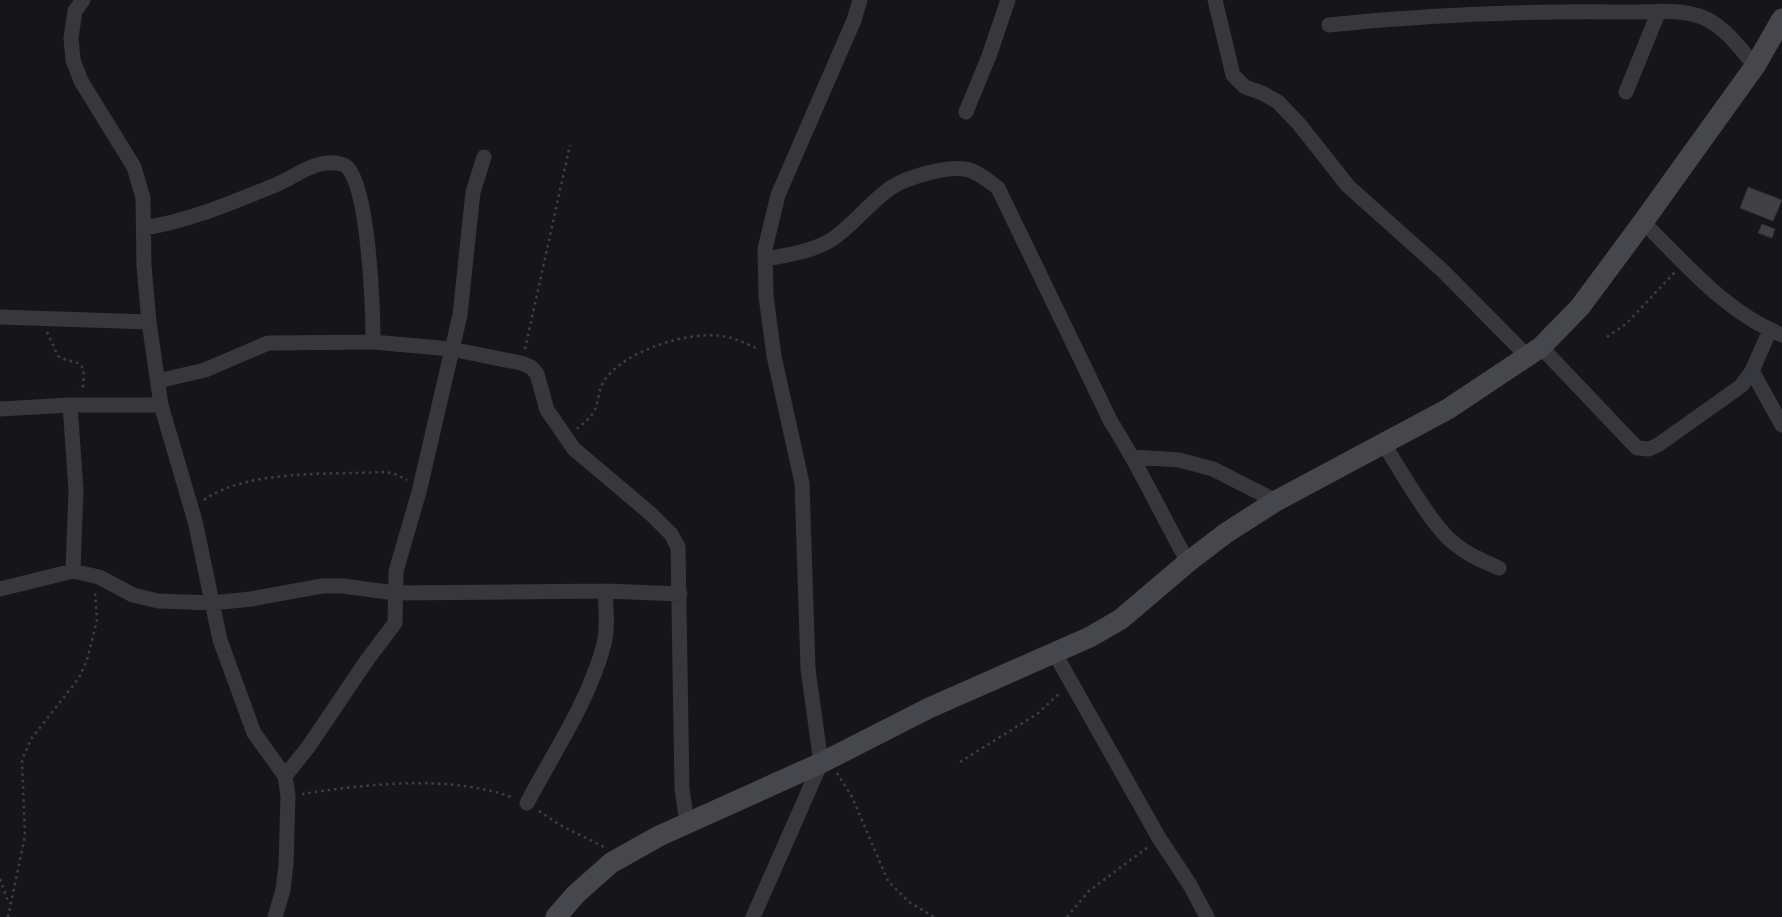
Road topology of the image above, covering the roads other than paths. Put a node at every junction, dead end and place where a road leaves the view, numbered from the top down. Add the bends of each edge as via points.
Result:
1 (83, 0) edge
2 (860, 0) edge
3 (1008, 0) edge
4 (1215, 0) edge
5 (1659, 11) junction
6 (1782, 19) edge
7 (1329, 25) dead end
8 (1755, 66) junction
9 (1626, 92) dead end
10 (966, 112) dead end
11 (484, 157) dead end
12 (1643, 222) junction
13 (144, 228) junction
14 (766, 260) junction
15 (0, 317) edge
16 (148, 322) junction
17 (1776, 333) edge
18 (373, 342) junction
19 (451, 349) junction
20 (1534, 351) junction
21 (1752, 371) junction
22 (158, 381) junction
23 (70, 405) junction
24 (161, 405) junction
25 (0, 408) edge
26 (1782, 425) edge
27 (1383, 443) junction
28 (1134, 457) junction
29 (1276, 501) junction
30 (1188, 562) junction
31 (1499, 568) dead end
32 (73, 571) junction
33 (0, 590) edge
34 (605, 591) junction
35 (395, 593) junction
36 (680, 594) junction
37 (212, 603) junction
38 (1054, 652) junction
39 (825, 761) junction
40 (285, 776) junction
41 (527, 803) road end
42 (687, 824) junction
43 (275, 917) edge
44 (556, 917) edge
45 (753, 917) edge
46 (1207, 917) edge

1 - 13 street via 75,11 71,38 73,60 81,81 134,167 143,198
2 - 14 street via 778,195 765,249
3 - 10 street
4 - 20 street via 1233,75 1245,88 1278,102 1348,186
5 - 7 street via 1514,13
5 - 8 street via 1701,17 1729,36
5 - 9 street
6 - 8 main road
8 - 12 main road
11 - 19 street via 473,192 460,315
12 - 17 street via 1736,309
12 - 20 main road via 1580,307
13 - 16 street
13 - 18 street via 176,223 208,212 321,164 338,163 347,167 362,207 373,292
14 - 28 street via 833,239 892,188 915,177 966,169 987,179 998,188 1111,422
14 - 39 street via 766,296 774,356 802,483 808,669
15 - 16 street
16 - 22 street
17 - 21 street
18 - 19 street
18 - 22 street via 268,343 205,370
19 - 35 street via 419,492 399,556
19 - 36 street via 531,367 537,374 547,410 584,460 631,496 671,534 678,547
20 - 21 street via 1637,448 1643,450 1658,445 1741,386
20 - 27 main road via 1448,409
21 - 26 street
22 - 24 street
23 - 24 street
23 - 25 street
23 - 32 street via 76,490
24 - 37 street via 191,508
27 - 29 main road
27 - 31 street via 1453,543
28 - 29 street via 1179,460 1213,470
28 - 30 street
29 - 30 main road
30 - 38 main road via 1121,619
32 - 33 street
32 - 37 street via 99,577 133,595 158,601
34 - 35 street
34 - 36 street
34 - 41 street via 607,618 604,643 587,691
35 - 37 street via 322,586
35 - 40 street via 394,623
36 - 42 street via 682,788
37 - 40 street via 220,640 254,733
38 - 39 main road via 929,708
38 - 46 street
39 - 42 main road
39 - 45 street
40 - 43 street via 288,796 286,864
42 - 44 main road via 611,863

